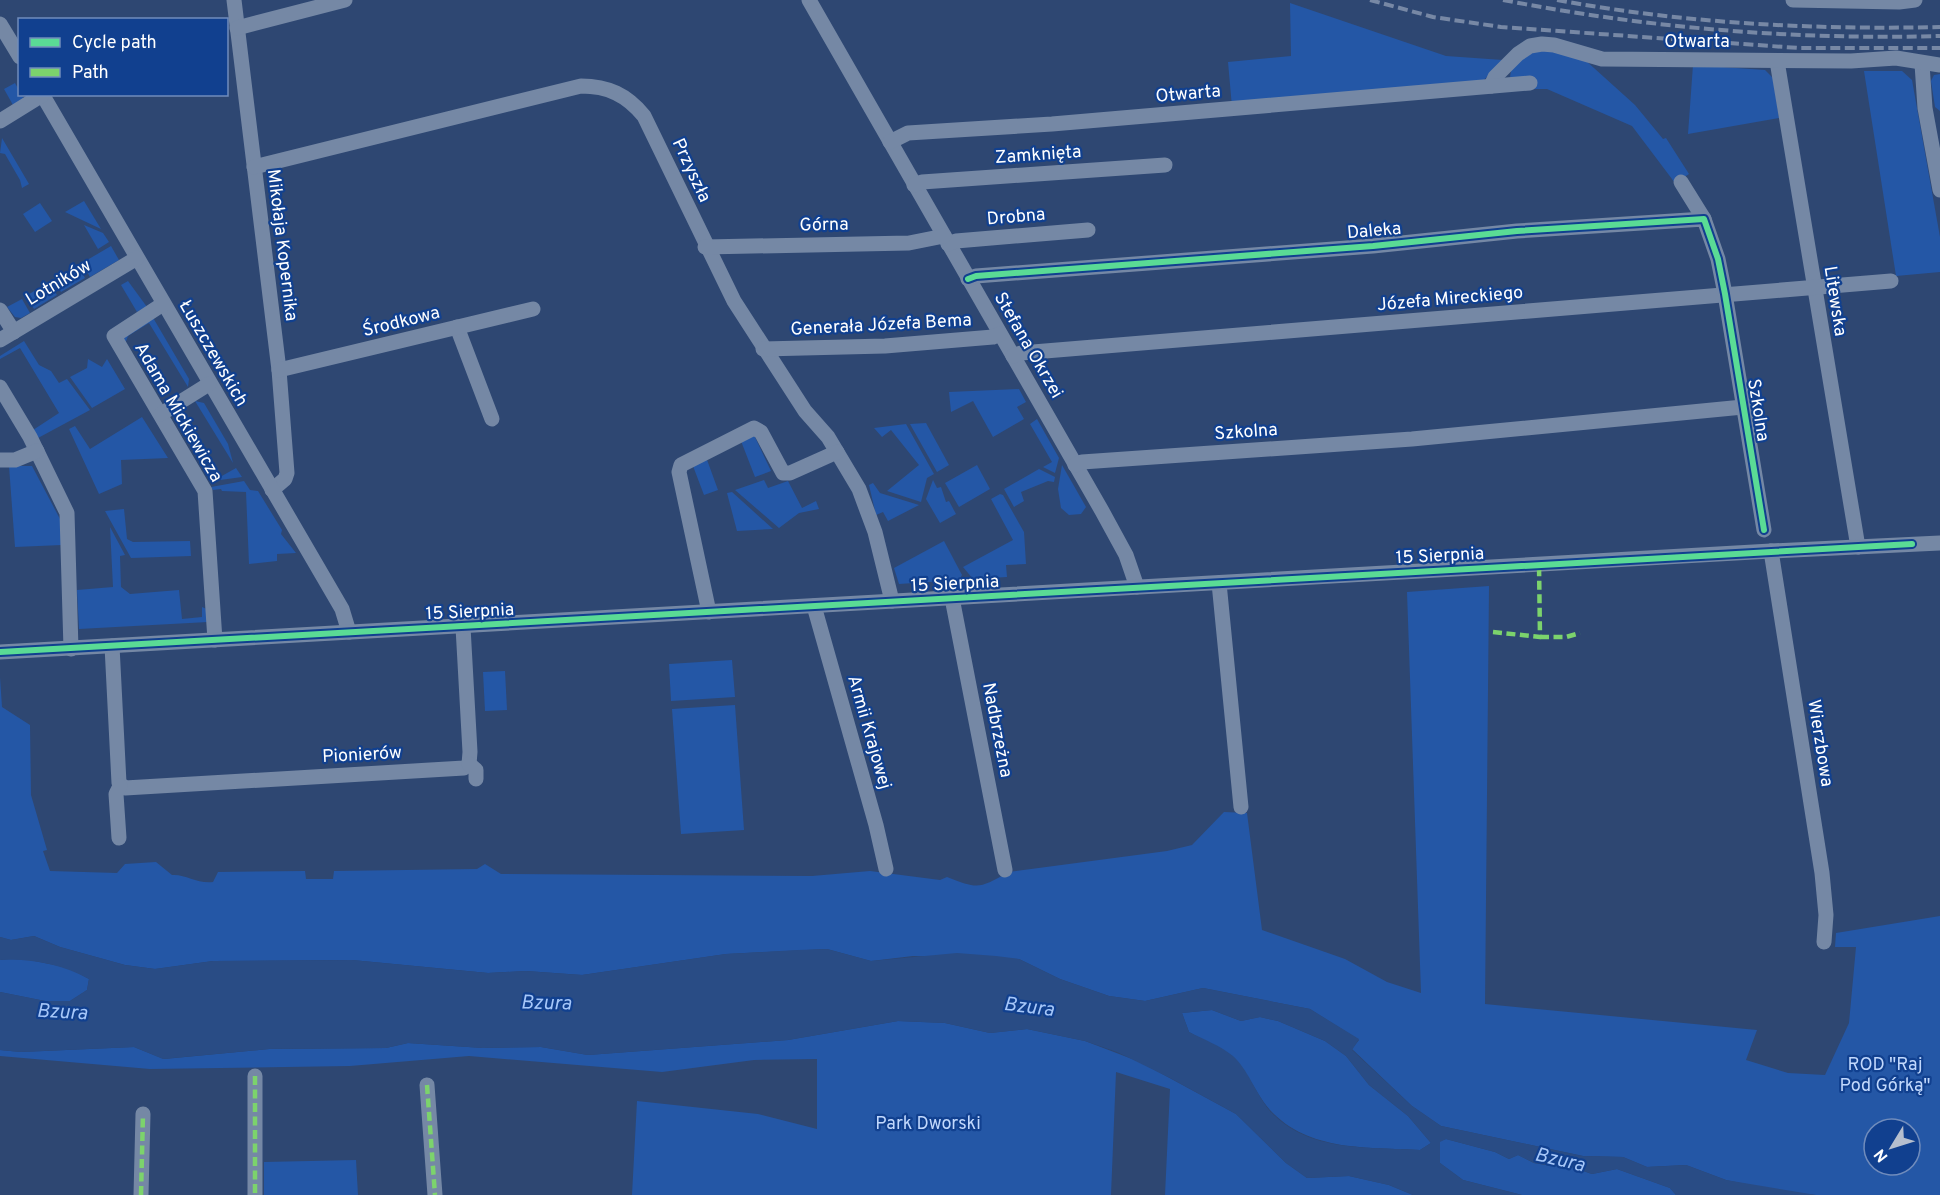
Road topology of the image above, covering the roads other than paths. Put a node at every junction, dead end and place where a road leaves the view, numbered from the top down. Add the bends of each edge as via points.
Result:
1 (234, 0) edge
2 (345, 0) edge
3 (809, 0) edge
4 (1793, 0) edge
5 (1915, 0) edge
6 (0, 24) edge
7 (237, 28) junction
8 (18, 54) edge
9 (1777, 61) junction
10 (1922, 64) junction
11 (1940, 65) edge
12 (1530, 83) dead end
13 (1491, 87) junction
14 (40, 96) edge
15 (43, 96) edge
16 (0, 121) edge
17 (890, 142) junction
18 (1165, 165) dead end
19 (254, 168) junction
20 (1682, 182) dead end
21 (914, 185) junction
22 (1940, 190) edge
23 (1704, 219) junction
24 (1088, 230) dead end
25 (946, 240) junction
26 (705, 247) junction
27 (137, 258) junction
28 (968, 279) junction
29 (1890, 281) dead end
30 (1814, 286) junction
31 (1725, 294) junction
32 (163, 304) junction
33 (533, 309) dead end
34 (0, 310) edge
35 (457, 327) junction
36 (14, 332) junction
37 (1000, 334) junction
38 (0, 340) edge
39 (763, 349) junction
40 (1013, 356) junction
41 (279, 370) junction
42 (209, 384) junction
43 (0, 387) edge
44 (1743, 407) junction
45 (161, 414) junction
46 (492, 419) dead end
47 (37, 451) junction
48 (837, 452) junction
49 (0, 460) edge
50 (1075, 465) junction
51 (273, 490) junction
52 (1764, 530) dead end
53 (1940, 543) edge
54 (1858, 547) junction
55 (1771, 550) junction
56 (1219, 583) junction
57 (1137, 587) junction
58 (952, 598) junction
59 (892, 601) junction
60 (814, 606) junction
61 (709, 612) junction
62 (463, 627) junction
63 (349, 632) junction
64 (215, 640) junction
65 (111, 646) junction
66 (71, 649) junction
67 (0, 652) edge
68 (469, 764) junction
69 (476, 779) dead end
70 (120, 786) junction
71 (1241, 807) dead end
72 (119, 838) dead end
73 (885, 869) dead end
74 (1005, 870) dead end
75 (1824, 942) dead end
76 (255, 1076) dead end
77 (427, 1085) dead end
78 (143, 1114) dead end
79 (141, 1195) edge
80 (255, 1195) edge
81 (435, 1195) edge

1 - 7 street, Mikołaja Kopernika
2 - 7 street
3 - 17 street, Stefana Okrzei
4 - 5 street
6 - 8 street
7 - 19 street, Mikołaja Kopernika
9 - 10 street, Otwarta via 1896,58
9 - 13 street, Otwarta via 1602,59 1554,45 1536,44 1518,54 1495,77
9 - 30 street, Litewska
10 - 11 street, Otwarta
10 - 22 street via 1925,108
12 - 13 street, Otwarta
13 - 17 street, Otwarta via 908,134
14 - 16 street
15 - 27 street, Łuszczewskich
17 - 21 street, Stefana Okrzei
18 - 21 street, Zamknięta
19 - 26 street, Przyszła via 581,86 598,86 625,98 644,116
19 - 41 street, Mikołaja Kopernika
20 - 23 street
21 - 25 street, Stefana Okrzei
23 - 28 street, Daleka via 1517,231
23 - 31 street
24 - 25 street, Drobna
25 - 26 street, Górna
25 - 28 street, Stefana Okrzei
26 - 39 street, Przyszła
27 - 32 street, Łuszczewskich
27 - 36 street, Lotników
28 - 37 street, Stefana Okrzei
29 - 30 street, Józefa Mireckiego
30 - 31 street, Józefa Mireckiego
30 - 54 street, Litewska
31 - 40 street, Józefa Mireckiego
31 - 44 street, Szkolna
32 - 42 street, Łuszczewskich
32 - 45 street, Adama Mickiewicza via 114,336
33 - 35 street, Środkowa
34 - 36 street
35 - 41 street, Środkowa
35 - 46 street
36 - 38 street, Lotników
37 - 39 street, Generała Józefa Bema via 885,345
37 - 40 street, Stefana Okrzei
39 - 48 street, Przyszła
40 - 50 street, Stefana Okrzei
41 - 51 street, Mikołaja Kopernika via 286,473
42 - 45 street
42 - 51 street, Łuszczewskich
43 - 47 street
44 - 50 street, Szkolna via 1448,436
44 - 52 street, Szkolna
45 - 64 street, Adama Mickiewicza via 205,491
47 - 49 street
47 - 66 street via 68,518
48 - 59 street, Przyszła via 868,511
48 - 61 street via 783,473 761,432 754,428 681,465 679,472
50 - 57 street, Stefana Okrzei via 1126,555
51 - 63 street, Łuszczewskich via 342,609
53 - 54 street, 15 Sierpnia
54 - 55 street, 15 Sierpnia
55 - 56 street, 15 Sierpnia
55 - 75 street, Wierzbowa via 1822,873
56 - 57 street, 15 Sierpnia
56 - 71 street
57 - 58 street, 15 Sierpnia
58 - 59 street, 15 Sierpnia
58 - 74 street, Nadbrzeżna
59 - 60 street, 15 Sierpnia
60 - 61 street, 15 Sierpnia
60 - 73 street, Armii Krajowej
61 - 62 street, 15 Sierpnia
62 - 63 street, 15 Sierpnia
62 - 68 street
63 - 64 street, 15 Sierpnia
64 - 65 street, 15 Sierpnia
65 - 66 street, 15 Sierpnia
65 - 70 street
66 - 67 street, 15 Sierpnia
68 - 69 street via 476,770
68 - 70 street, Pionierów via 464,768
70 - 72 street via 116,794
76 - 80 street
77 - 81 street
78 - 79 street

